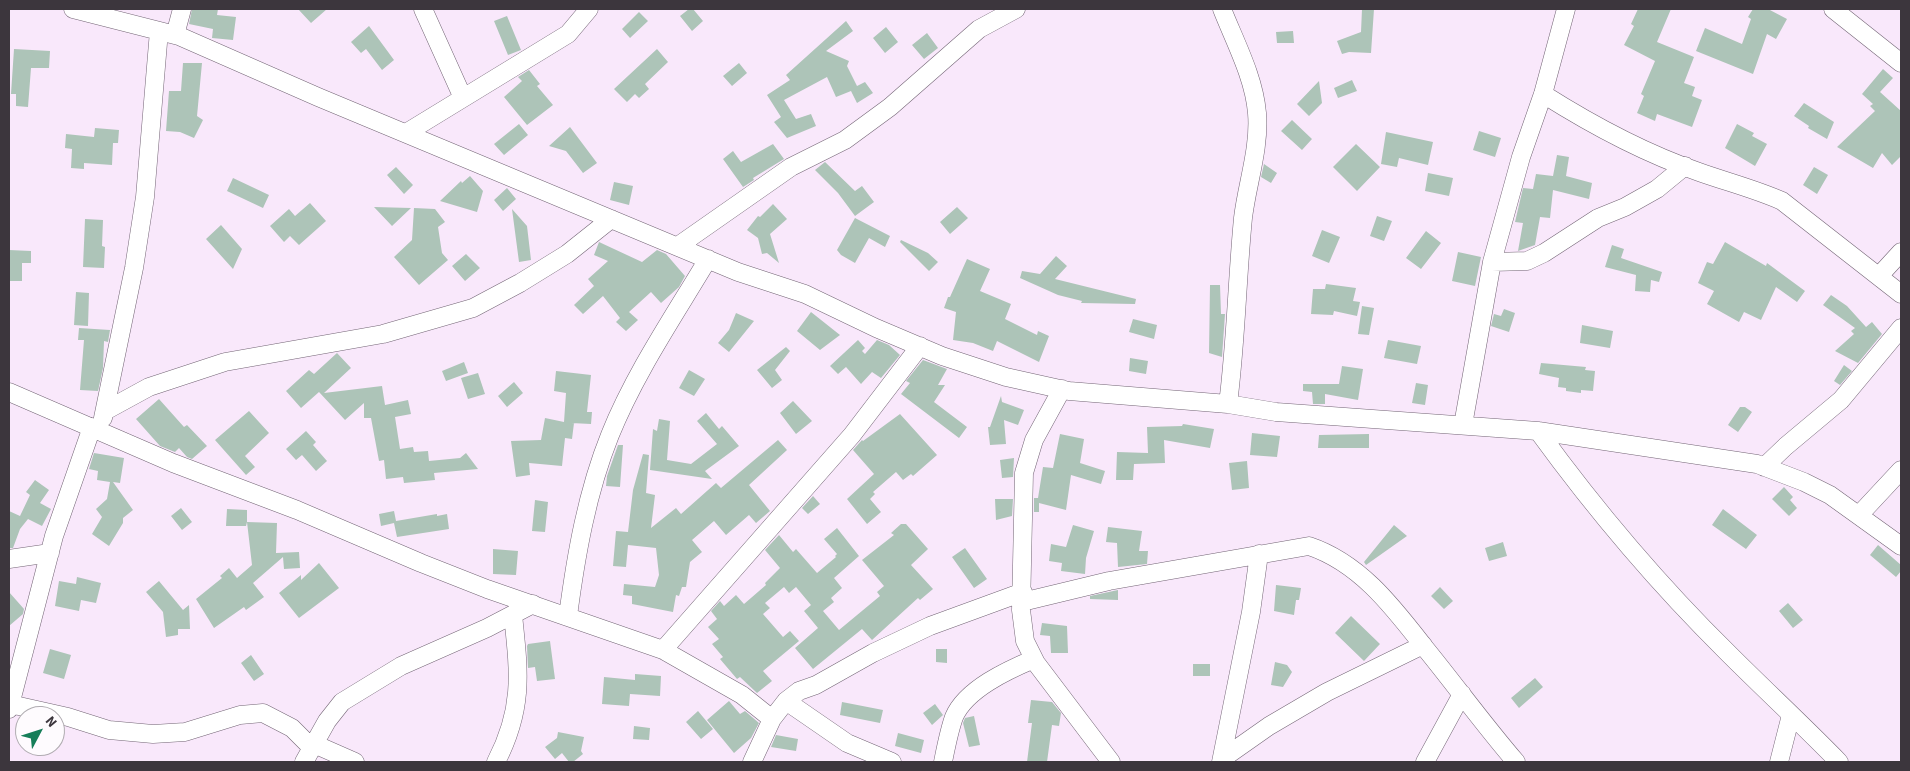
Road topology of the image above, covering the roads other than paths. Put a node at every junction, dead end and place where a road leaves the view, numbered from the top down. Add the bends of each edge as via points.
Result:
1 (73, 9) edge
2 (182, 9) edge
3 (423, 9) edge
4 (588, 9) edge
5 (1016, 9) edge
6 (1222, 9) edge
7 (1566, 9) edge
8 (1833, 9) edge
9 (997, 14) edge
10 (167, 33) junction
11 (1901, 63) edge
12 (1543, 94) junction
13 (463, 98) junction
14 (406, 133) junction
15 (1685, 166) junction
16 (611, 219) junction
17 (678, 246) junction
18 (1901, 252) edge
19 (708, 259) junction
20 (1492, 262) junction
21 (1879, 276) junction
22 (1901, 294) edge
23 (1901, 328) edge
24 (920, 346) junction
25 (1062, 389) junction
26 (9, 392) edge
27 (1228, 404) junction
28 (105, 411) junction
29 (1463, 425) junction
30 (96, 428) junction
31 (1538, 431) junction
32 (1764, 467) junction
33 (1901, 470) edge
34 (1860, 514) junction
35 (1901, 546) edge
36 (50, 553) junction
37 (1259, 554) junction
38 (9, 559) edge
39 (1022, 597) junction
40 (533, 604) junction
41 (513, 615) junction
42 (568, 616) junction
43 (1423, 645) junction
44 (663, 650) junction
45 (1034, 659) junction
46 (1462, 694) junction
47 (786, 701) junction
48 (9, 707) edge
49 (1791, 715) junction
50 (772, 718) junction
51 (310, 751) edge
52 (1222, 761) edge
53 (355, 762) edge
54 (496, 762) edge
55 (752, 762) edge
56 (892, 762) edge
57 (943, 762) edge
58 (1112, 762) edge
59 (1425, 762) edge
60 (1516, 762) edge
61 (1779, 762) edge
62 (1839, 762) edge

1 - 10 street
2 - 10 street
3 - 13 street
4 - 13 street via 568,34
5 - 9 street
6 - 27 street via 1250,80 1257,113 1257,138 1243,220 1236,344
7 - 12 street
8 - 11 street
9 - 17 street via 890,107 845,140 792,167
10 - 14 street
10 - 28 street via 134,268
12 - 15 street via 1592,125
12 - 20 street via 1521,157
13 - 14 street
14 - 16 street
15 - 20 street via 1657,189 1598,218 1544,253 1527,261
15 - 21 street via 1782,201
16 - 17 street
16 - 28 street via 568,254 473,308 383,334 225,362 149,386
17 - 19 street
18 - 21 street
19 - 24 street via 805,294
19 - 42 street via 610,434 589,500
20 - 29 street
21 - 22 street
23 - 32 street via 1841,400
24 - 25 street via 1006,377
24 - 44 street via 852,435
25 - 27 street
25 - 39 street via 1034,440 1024,473
26 - 30 street
27 - 29 street via 1276,412
28 - 30 street
29 - 31 street
30 - 36 street
30 - 40 street via 173,463 297,510 421,563
31 - 32 street
31 - 49 street via 1570,476 1626,542 1726,652
32 - 34 street via 1804,482
33 - 34 street
34 - 35 street
36 - 38 street
36 - 48 street
37 - 39 street
37 - 43 street via 1309,546 1330,553 1390,603
37 - 52 street
39 - 45 street via 1025,641
39 - 47 street via 930,626 799,691
40 - 41 street
40 - 42 street
41 - 51 street via 401,666 358,691 342,702
41 - 54 street via 519,673 515,715
42 - 44 street
43 - 46 street
43 - 52 street via 1327,692 1268,726
44 - 50 street via 733,690
45 - 57 street via 1002,672 964,702 955,716
45 - 58 street
46 - 59 street
46 - 60 street
47 - 50 street
47 - 56 street via 847,743
48 - 51 street via 68,718 109,730 153,734 185,732 240,715 264,713 292,728
49 - 61 street
49 - 62 street
50 - 55 street
51 - 53 street

